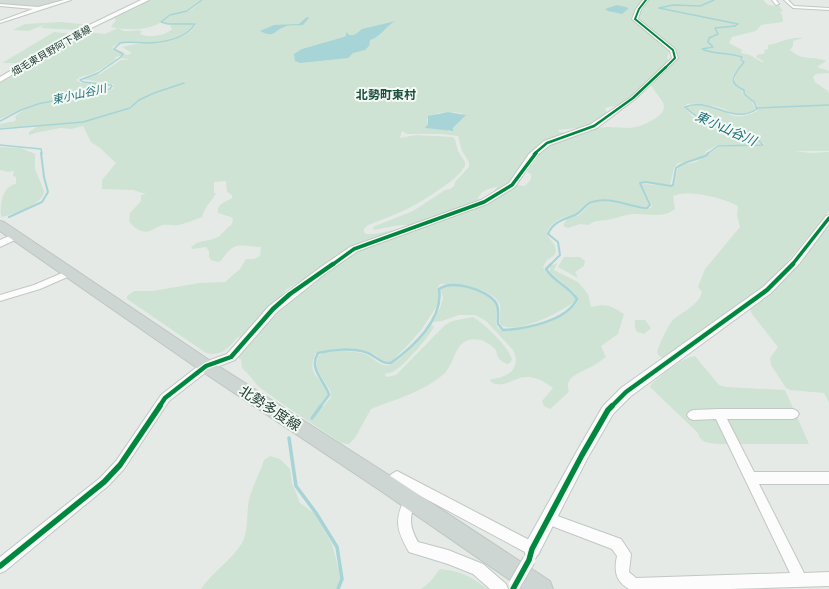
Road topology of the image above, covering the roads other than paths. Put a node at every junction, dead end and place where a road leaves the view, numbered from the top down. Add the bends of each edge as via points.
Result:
1 (69, 0) edge
2 (146, 0) edge
3 (646, 0) edge
4 (774, 0) edge
5 (786, 0) edge
6 (778, 4) dead end
7 (0, 5) edge
8 (40, 8) junction
9 (829, 9) edge
10 (0, 22) edge
11 (0, 80) edge
12 (829, 218) edge
13 (0, 226) edge
14 (16, 236) junction
15 (0, 244) edge
16 (69, 273) junction
17 (0, 298) edge
18 (206, 366) junction
19 (693, 414) dead end
20 (719, 414) junction
21 (793, 414) dead end
22 (751, 478) junction
23 (829, 478) edge
24 (388, 485) junction
25 (410, 500) junction
26 (549, 519) junction
27 (531, 554) junction
28 (0, 566) edge
29 (829, 579) edge
30 (799, 582) edge
31 (514, 587) edge
32 (502, 589) edge
33 (542, 589) edge

1 - 8 street
2 - 11 main road, 畑毛東貝野阿下喜線 via 83,30
3 - 18 street via 635,19 673,50 675,58 633,98 594,126 546,143 532,156 512,185 501,193 484,202 354,249 273,309 231,357
4 - 6 street
5 - 9 street via 792,6
7 - 8 street
8 - 10 street
12 - 26 street via 795,262 767,290 626,392 608,410
13 - 14 main road, 北勢多度線
14 - 15 street
14 - 16 main road, 北勢多度線
16 - 17 street via 37,287
16 - 18 main road, 北勢多度線
18 - 24 main road, 北勢多度線
18 - 28 street via 165,398 120,465 104,482
19 - 20 street
20 - 21 street
20 - 22 street
22 - 23 street
22 - 30 street
24 - 25 main road, 北勢多度線
24 - 27 street via 397,477
25 - 32 street via 405,511 405,532 414,547 478,569
25 - 33 main road, 北勢多度線
26 - 27 street
26 - 30 street via 616,544 624,554 621,571 626,580 635,585
27 - 31 street, bridge
29 - 30 street

